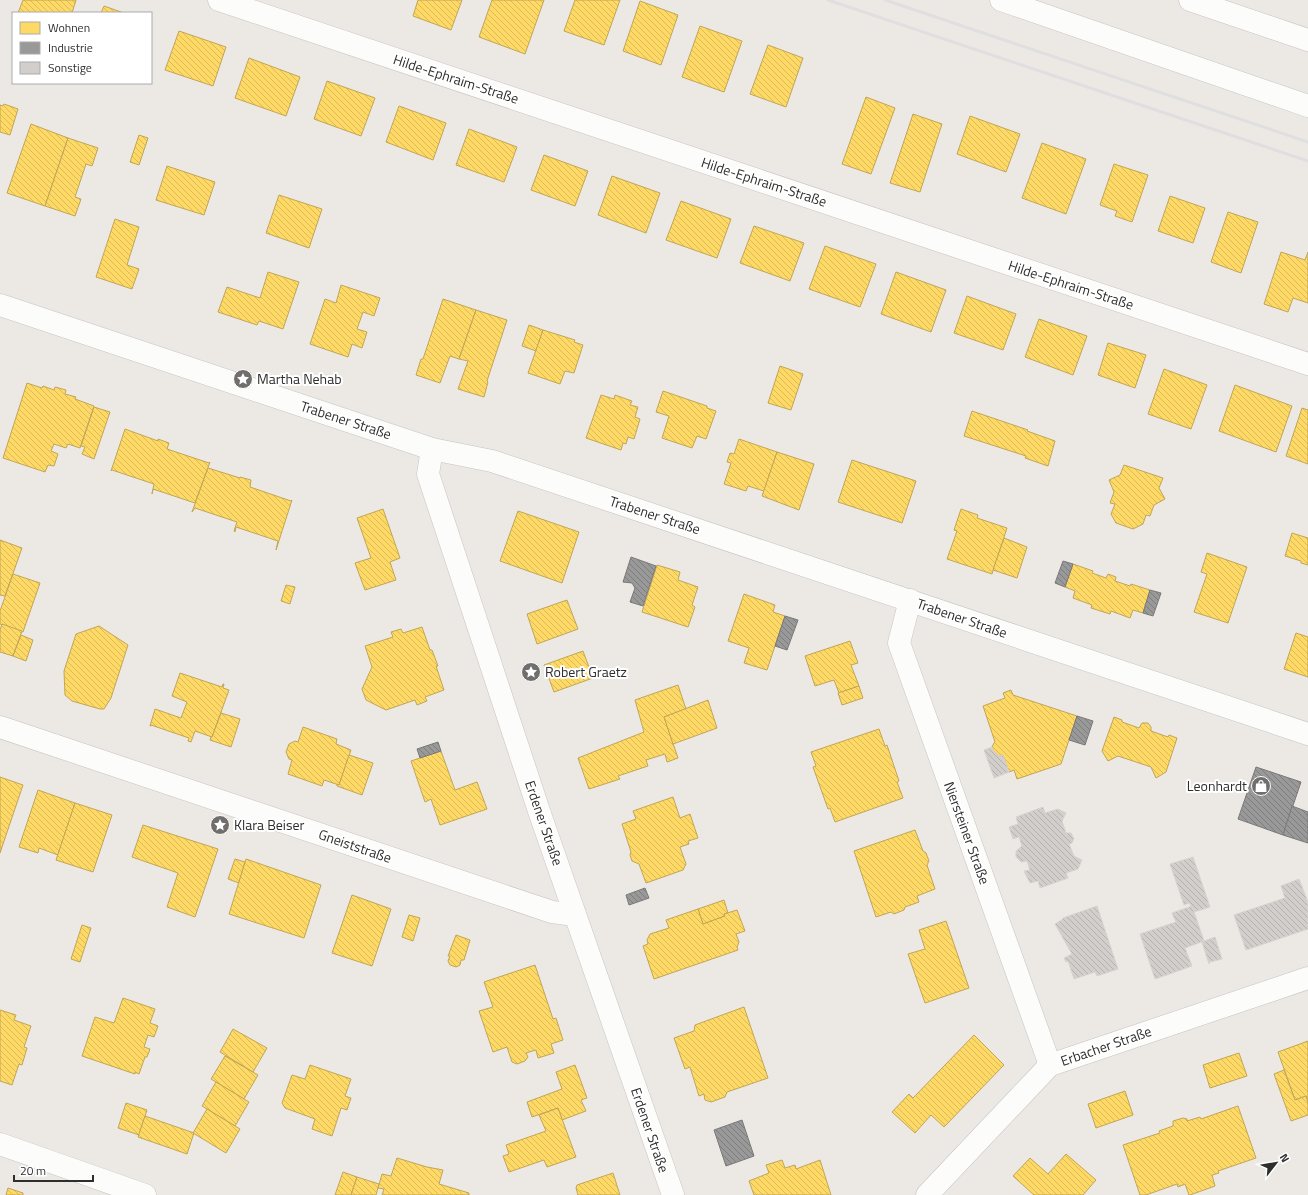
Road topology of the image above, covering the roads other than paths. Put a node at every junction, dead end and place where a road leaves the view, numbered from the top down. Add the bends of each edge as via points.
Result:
1 (219, 0) edge
2 (1002, 0) edge
3 (1190, 0) edge
4 (1308, 40) edge
5 (1308, 106) edge
6 (0, 305) edge
7 (1308, 364) edge
8 (432, 449) junction
9 (910, 600) junction
10 (0, 727) edge
11 (1308, 734) edge
12 (575, 915) junction
13 (1308, 978) edge
14 (1050, 1065) junction
15 (0, 1144) edge
16 (145, 1195) edge
17 (672, 1195) edge
18 (927, 1195) edge

1 - 7 street, Hilde-Ephraim-Straße
2 - 5 street
3 - 4 street
6 - 8 street, Trabener Straße
8 - 9 street, Trabener Straße via 492,461
8 - 12 street, Erdener Straße via 428,474
9 - 11 street, Trabener Straße
9 - 14 street, Niersteiner Straße via 899,643
10 - 12 street, Gneiststraße via 552,912
12 - 17 street, Erdener Straße
13 - 14 street, Erbacher Straße
14 - 18 street, Erbacher Straße
15 - 16 street

